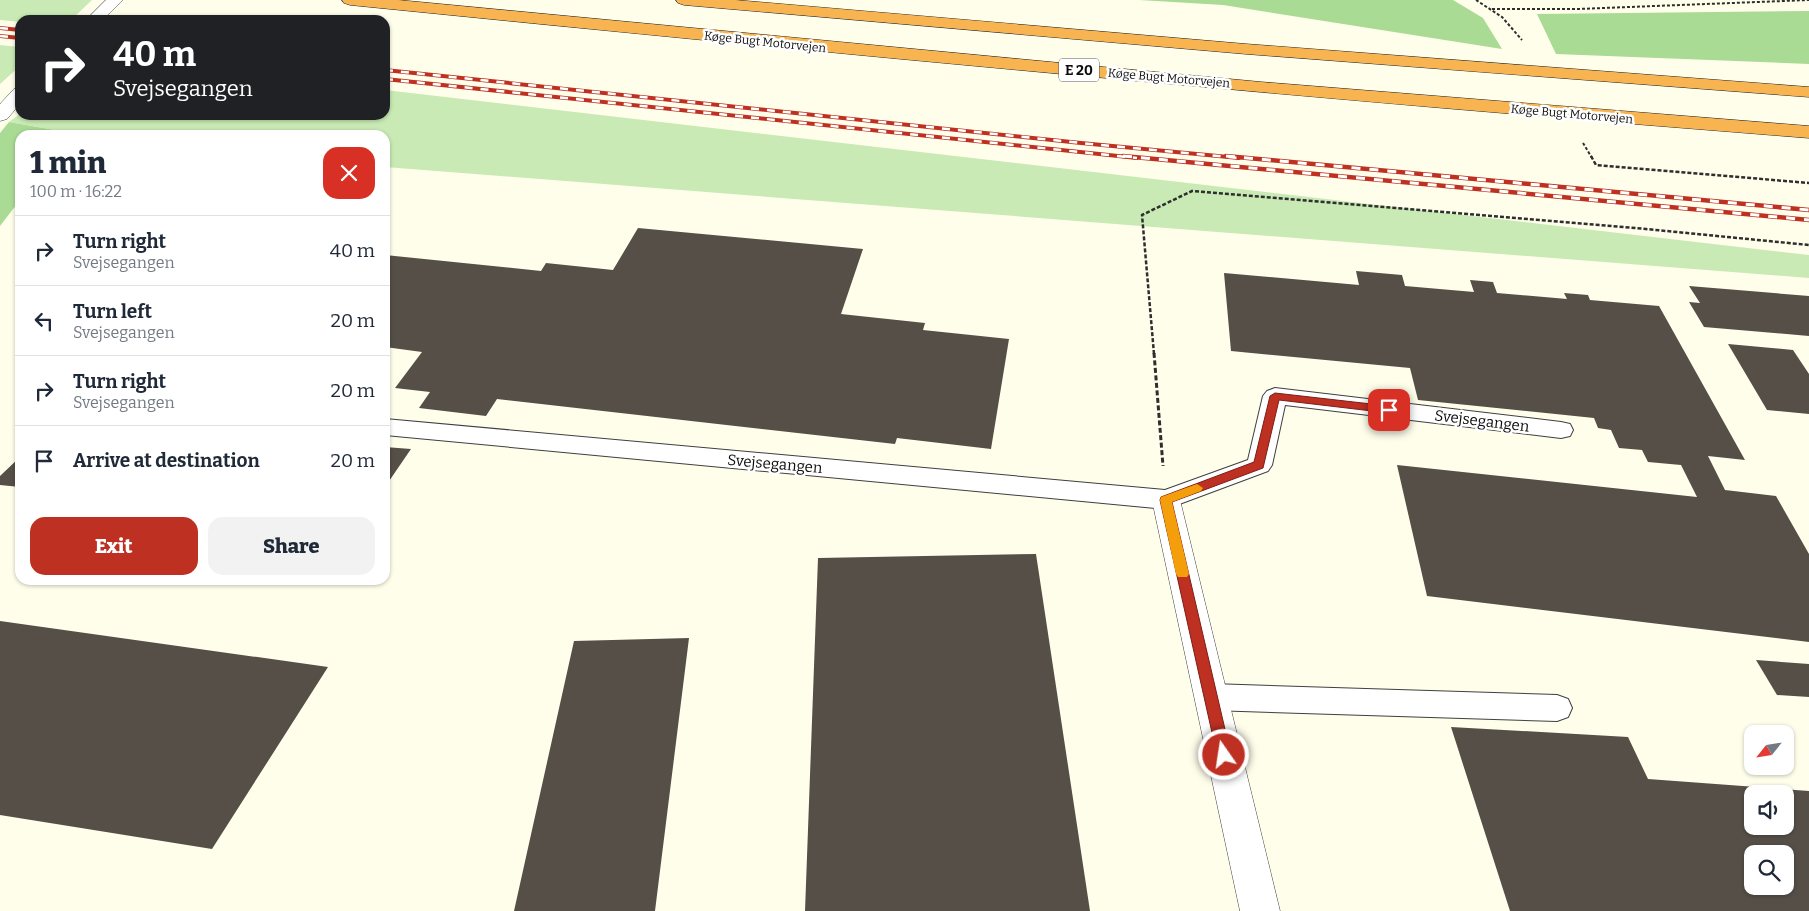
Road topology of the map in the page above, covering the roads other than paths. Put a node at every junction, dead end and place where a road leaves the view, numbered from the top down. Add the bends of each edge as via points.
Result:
1 (115, 0) edge
2 (350, 0) edge
3 (684, 0) edge
4 (99, 15) edge
5 (1809, 92) edge
6 (15, 98) edge
7 (0, 115) edge
8 (1809, 132) edge
9 (390, 427) edge
10 (1561, 430) dead end
11 (1166, 500) junction
12 (1210, 697) junction
13 (1556, 708) dead end
14 (1260, 911) edge

1 - 4 street
2 - 8 highway, Køge Bugt Motorvejen / E 20 via 855,50 1603,117
3 - 5 highway, E 20 via 894,20
6 - 7 street
9 - 11 lane, Svejsegangen
10 - 11 lane, Svejsegangen via 1275,396 1259,465
11 - 12 street
12 - 13 lane
12 - 14 street

